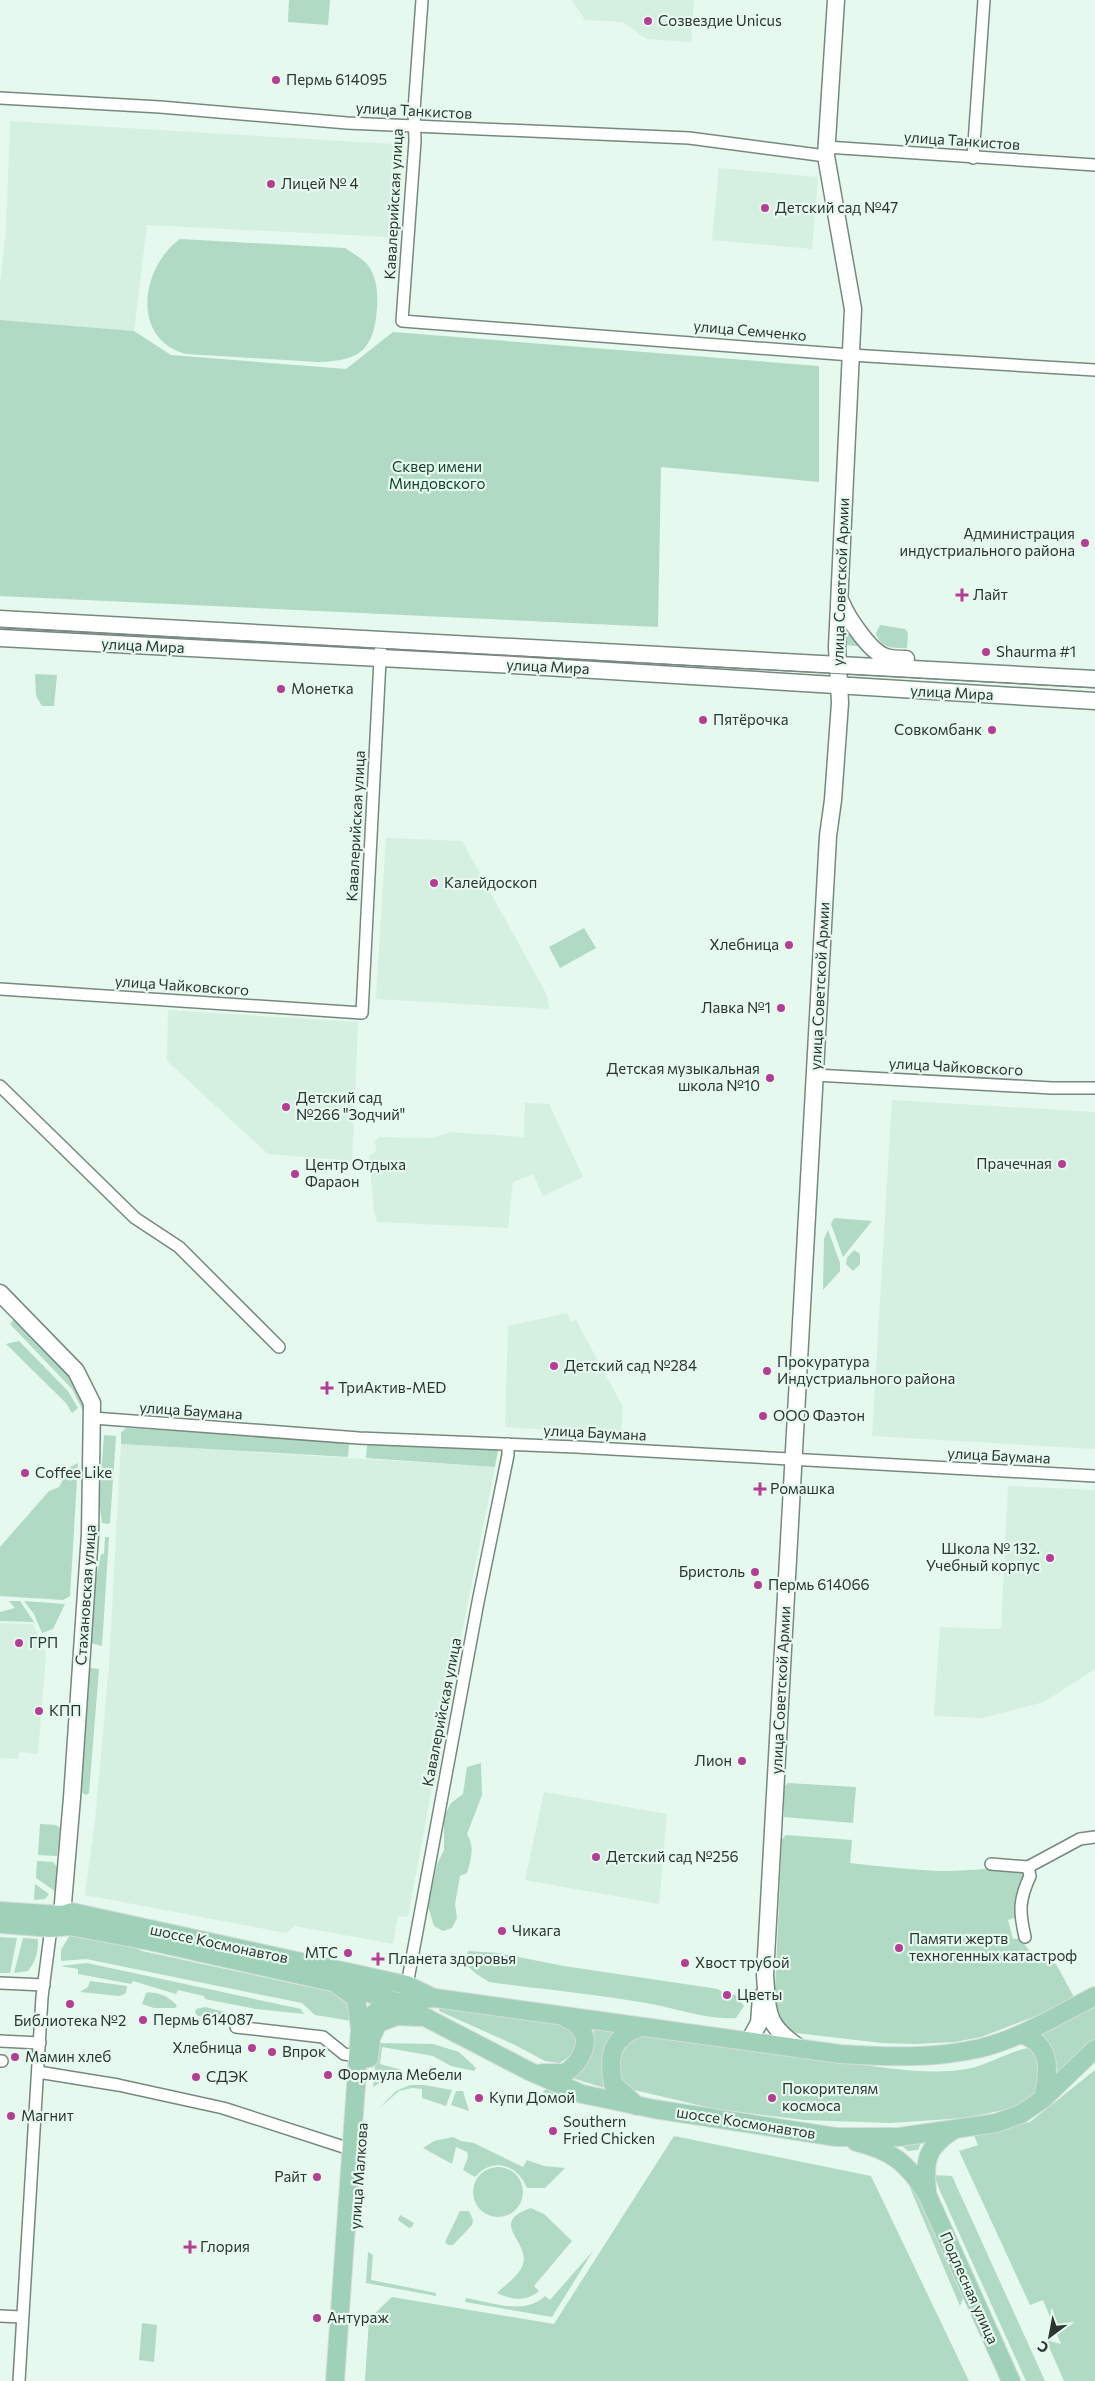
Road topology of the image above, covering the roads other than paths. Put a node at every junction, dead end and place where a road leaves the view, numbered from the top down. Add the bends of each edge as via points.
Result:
1 (422, 0) edge
2 (836, 0) edge
3 (984, 0) edge
4 (0, 98) edge
5 (414, 125) junction
6 (826, 152) junction
7 (973, 158) junction
8 (1095, 166) edge
9 (402, 321) joint
10 (851, 355) junction
11 (1095, 370) edge
12 (841, 602) junction
13 (0, 619) edge
14 (0, 638) edge
15 (380, 640) junction
16 (380, 659) junction
17 (837, 665) junction
18 (949, 671) junction
19 (1095, 679) edge
20 (839, 684) junction
21 (1095, 702) edge
22 (0, 989) edge
23 (362, 1013) joint
24 (815, 1075) junction
25 (0, 1086) edge
26 (1095, 1088) edge
27 (0, 1293) edge
28 (279, 1347) dead end
29 (93, 1418) junction
30 (508, 1444) junction
31 (794, 1460) junction
32 (1095, 1476) edge
33 (1095, 1837) edge
34 (992, 1864) dead end
35 (1028, 1868) junction
36 (0, 1910) edge
37 (56, 1921) junction
38 (0, 1924) edge
39 (1025, 1937) dead end
40 (765, 1975) junction
41 (332, 1982) junction
42 (0, 1983) edge
43 (44, 1985) junction
44 (408, 1985) junction
45 (1095, 1996) edge
46 (435, 1998) junction
47 (394, 2001) junction
48 (563, 2015) junction
49 (427, 2018) junction
50 (236, 2027) dead end
51 (641, 2028) junction
52 (360, 2029) junction
53 (1021, 2034) junction
54 (0, 2041) edge
55 (749, 2041) junction
56 (40, 2042) junction
57 (801, 2049) junction
58 (1095, 2049) edge
59 (357, 2056) junction
60 (529, 2071) junction
61 (38, 2072) junction
62 (1042, 2099) junction
63 (637, 2106) junction
64 (953, 2131) junction
65 (836, 2137) junction
66 (350, 2149) junction
67 (927, 2194) junction
68 (0, 2316) edge
69 (21, 2317) junction
70 (19, 2381) edge
71 (335, 2381) edge
72 (345, 2381) edge
73 (1011, 2381) edge

1 - 5 street, Кавалерийская улица
2 - 6 main road, улица Советской Армии
3 - 7 street
4 - 5 street, улица Танкистов
5 - 6 street, улица Танкистов via 688,138
5 - 9 street, Кавалерийская улица
6 - 7 street, улица Танкистов
6 - 10 main road, улица Советской Армии via 853,309
7 - 8 street, улица Танкистов
9 - 10 street, улица Семченко
10 - 11 street, улица Семченко
10 - 12 main road, улица Советской Армии
12 - 17 main road, улица Советской Армии
12 - 18 main road via 846,614 875,650 885,657 926,661
13 - 15 main road, улица Мира
14 - 16 main road, улица Мира
15 - 16 street, Кавалерийская улица
15 - 17 main road, улица Мира
16 - 20 main road, улица Мира
16 - 23 street, Кавалерийская улица
17 - 18 main road, улица Мира
17 - 20 main road, улица Советской Армии
18 - 19 main road, улица Мира
20 - 21 main road, улица Мира
20 - 24 main road, улица Советской Армии
22 - 23 street, улица Чайковского
24 - 26 street, улица Чайковского
24 - 31 main road, улица Советской Армии
25 - 28 street via 135,1218 180,1247
27 - 29 main road, Стахановская улица via 76,1371 87,1389
29 - 30 street, улица Баумана via 359,1438
29 - 37 main road, Стахановская улица via 84,1629
30 - 31 street, улица Баумана
30 - 44 street, Кавалерийская улица
31 - 32 street, улица Баумана
31 - 40 main road, улица Советской Армии
33 - 35 street via 1080,1839
34 - 35 street
35 - 39 street via 1030,1876 1020,1904
36 - 37 main road, шоссе Космонавтов
37 - 38 main road, шоссе Космонавтов
37 - 41 main road, шоссе Космонавтов
37 - 43 street
37 - 44 main road, шоссе Космонавтов via 72,1912
40 - 55 main road, улица Советской Армии via 759,2023
40 - 57 main road, улица Советской Армии via 771,2022 780,2034
41 - 47 main road, шоссе Космонавтов
41 - 52 main road, улица Малкова via 356,1998
42 - 43 street
43 - 56 street
44 - 46 main road, шоссе Космонавтов
45 - 53 main road, шоссе Космонавтов
46 - 47 main road, шоссе Космонавтов
46 - 48 main road, шоссе Космонавтов
47 - 49 main road, шоссе Космонавтов
47 - 52 main road via 376,2011
48 - 51 main road, шоссе Космонавтов
48 - 60 main road via 579,2026 584,2034 581,2058 565,2073
49 - 60 main road, шоссе Космонавтов
49 - 72 main road, улица Малкова via 388,2018 378,2023 371,2038 362,2123
50 - 59 street via 323,2037 344,2054
51 - 55 main road, шоссе Космонавтов
51 - 63 main road via 625,2033 611,2057 613,2084
52 - 59 main road, улица Малкова
53 - 57 main road, шоссе Космонавтов via 982,2048 901,2058
53 - 62 main road via 1034,2039 1047,2062 1048,2075
54 - 56 street
55 - 57 main road, шоссе Космонавтов
56 - 61 street
58 - 62 main road, шоссе Космонавтов
59 - 66 main road, улица Малкова
60 - 63 main road, шоссе Космонавтов via 582,2094
61 - 66 street via 118,2085 223,2108
61 - 69 street
62 - 64 main road, шоссе Космонавтов via 1021,2114 996,2123
63 - 65 main road, шоссе Космонавтов
64 - 65 main road, шоссе Космонавтов
64 - 67 main road via 931,2149 925,2172
65 - 67 main road via 893,2155
66 - 71 main road, улица Малкова
67 - 73 main road, Подлесная улица
68 - 69 street
69 - 70 street

